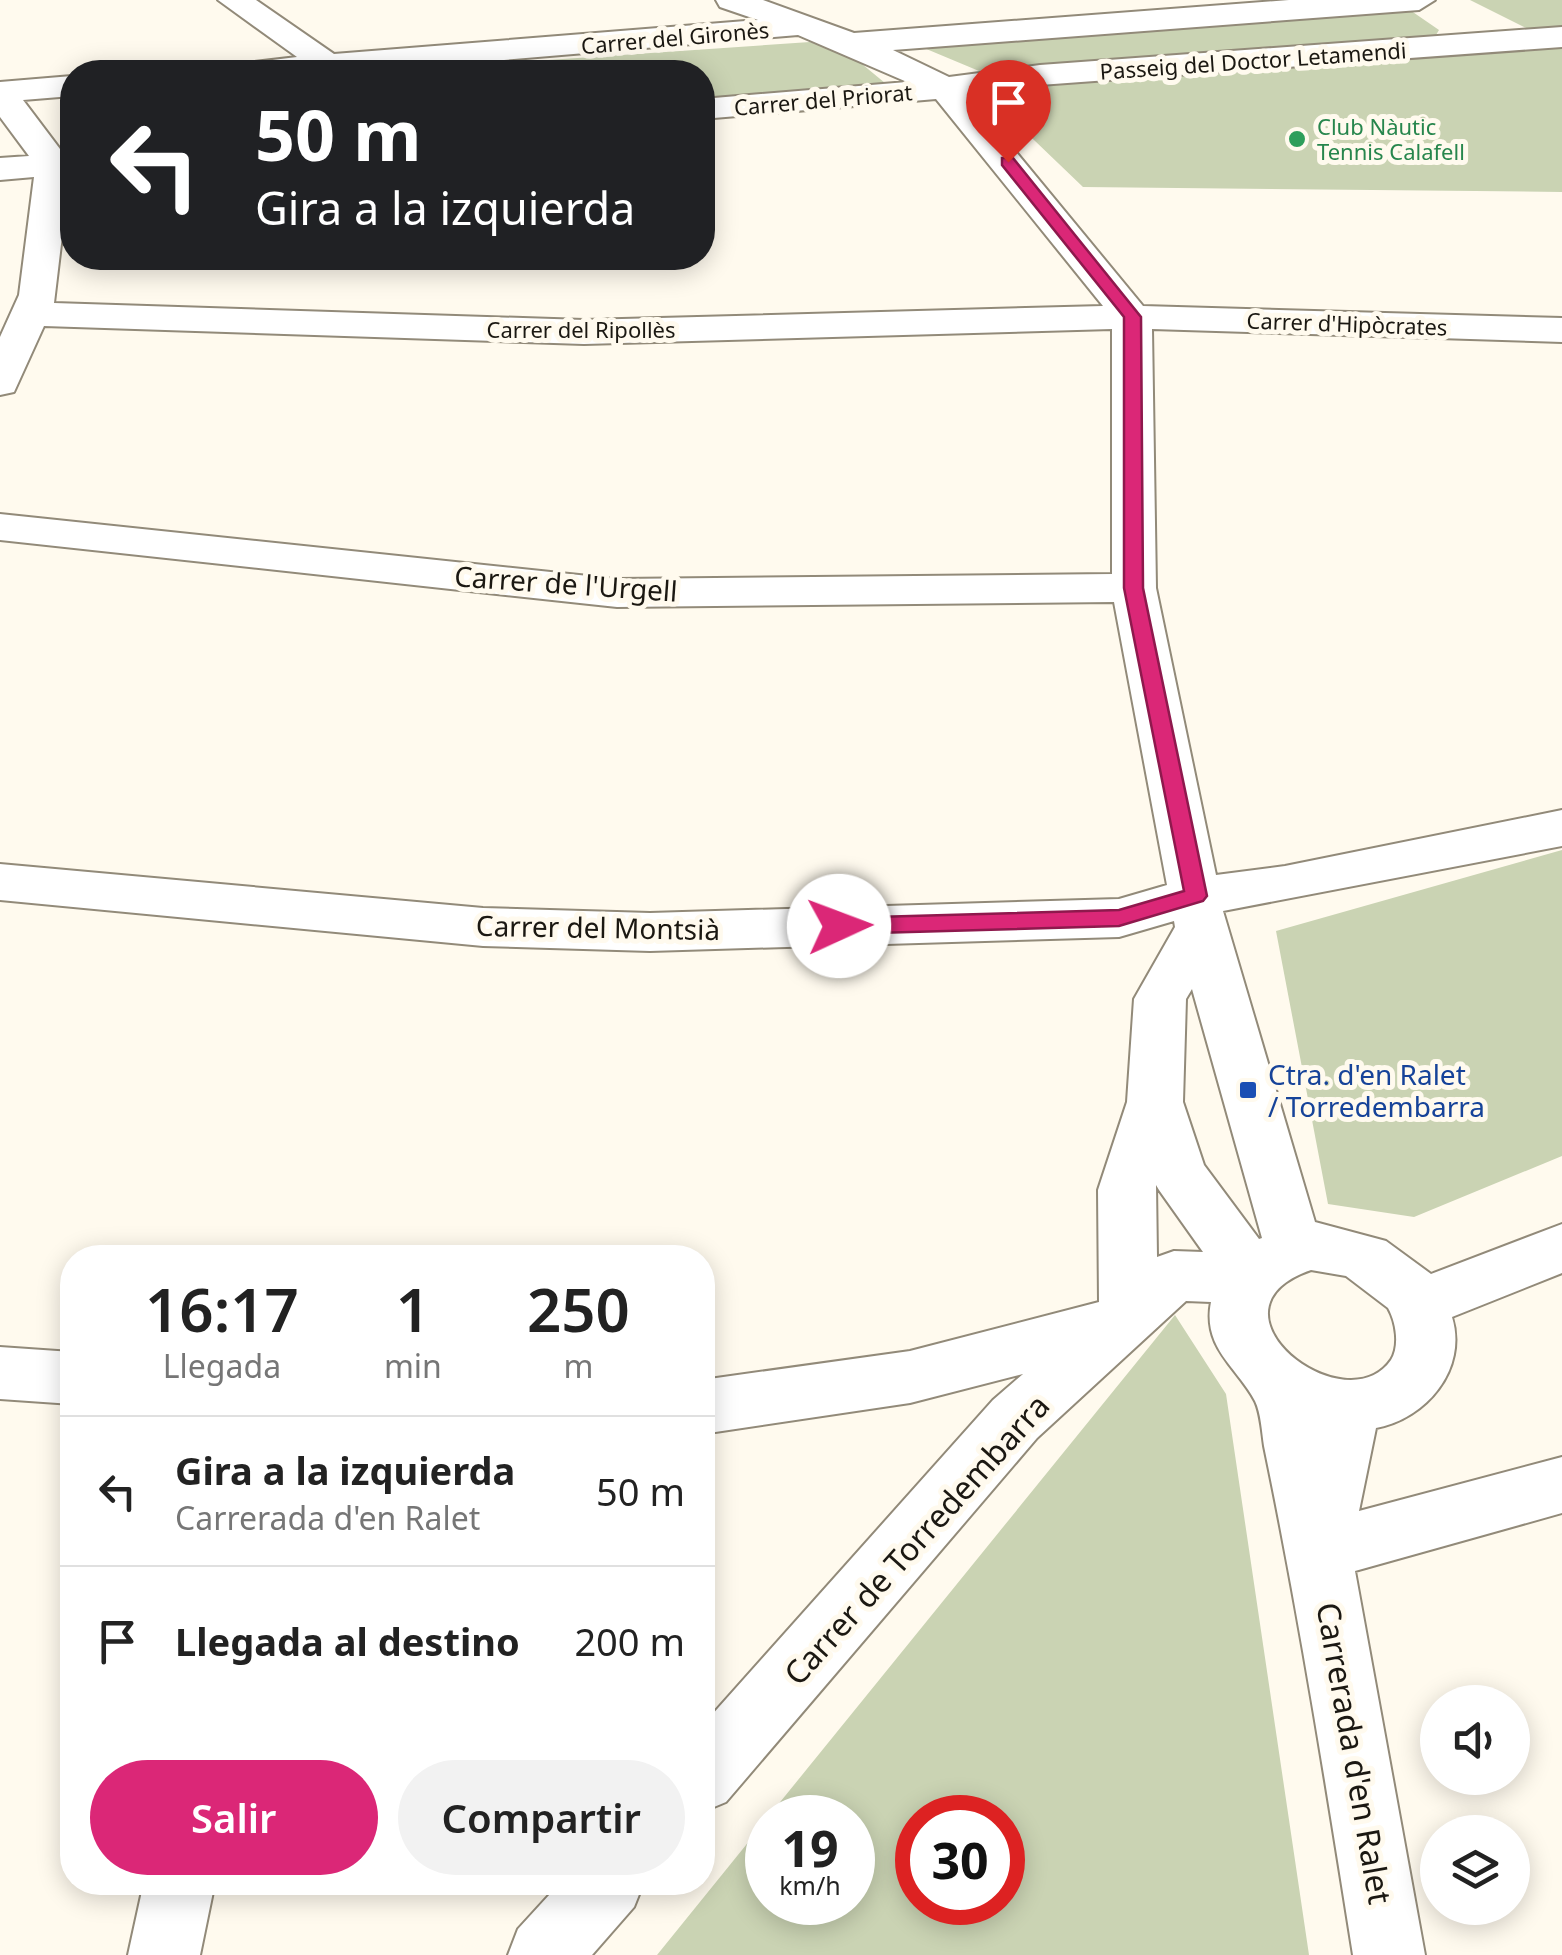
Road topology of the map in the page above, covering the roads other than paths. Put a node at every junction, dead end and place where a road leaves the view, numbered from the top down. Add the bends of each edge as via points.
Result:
1 (234, 0) edge
2 (732, 0) edge
3 (1415, 0) edge
4 (808, 26) junction
5 (1562, 37) edge
6 (851, 43) junction
7 (1492, 43) junction
8 (318, 60) edge
9 (398, 60) edge
10 (60, 87) edge
11 (944, 88) junction
12 (0, 92) edge
13 (715, 109) edge
14 (60, 161) edge
15 (60, 164) edge
16 (0, 169) edge
17 (60, 180) edge
18 (31, 314) junction
19 (1132, 317) junction
20 (1562, 330) edge
21 (0, 383) edge
22 (0, 526) edge
23 (1134, 588) junction
24 (1562, 828) edge
25 (0, 882) edge
26 (1198, 911) junction
27 (1155, 1102) junction
28 (1562, 1248) edge
29 (1263, 1270) junction
30 (1419, 1304) junction
31 (1128, 1320) junction
32 (0, 1373) edge
33 (60, 1377) edge
34 (1284, 1388) junction
35 (715, 1404) edge
36 (1349, 1407) junction
37 (1562, 1485) edge
38 (1320, 1550) junction
39 (715, 1763) edge
40 (177, 1895) edge
41 (597, 1895) edge
42 (164, 1955) edge
43 (544, 1955) edge
44 (1389, 1955) edge

1 - 8 street
2 - 4 street
3 - 6 street
3 - 7 street
4 - 6 street
4 - 9 street, Carrer del Gironès
5 - 7 street, Passeig del Doctor Letamendi
6 - 11 street
7 - 11 street, Passeig del Doctor Letamendi
10 - 12 street
11 - 13 street, Carrer del Priorat
11 - 19 street
12 - 14 street
15 - 16 street
17 - 18 street
18 - 19 street, Carrer del Ripollès via 584,332
18 - 21 street
19 - 20 street, Carrer d'Hipòcrates
19 - 23 street
22 - 23 street, Carrer de l'Urgell via 617,592
23 - 26 street
24 - 26 street, Carrer del Montsià via 1285,884
25 - 26 street, Carrer del Montsià via 483,927 650,932
26 - 27 street via 1160,998
26 - 29 street
27 - 29 street via 1179,1174
27 - 31 street via 1126,1190
28 - 30 street
29 - 30 street via 1343,1249 1399,1278
29 - 31 street, Carrer de Torredembarra via 1174,1276
29 - 34 street via 1236,1320 1244,1346
30 - 36 street via 1427,1329 1425,1359 1412,1382 1385,1400
31 - 35 street via 910,1377
31 - 39 street, Carrer de Torredembarra via 1015,1420
32 - 33 street
34 - 36 street via 1318,1404
34 - 38 street, Carrerada d'en Ralet
36 - 38 street, Carrerada d'en Ralet
37 - 38 street
38 - 44 street, Carrerada d'en Ralet
40 - 42 street
41 - 43 street

